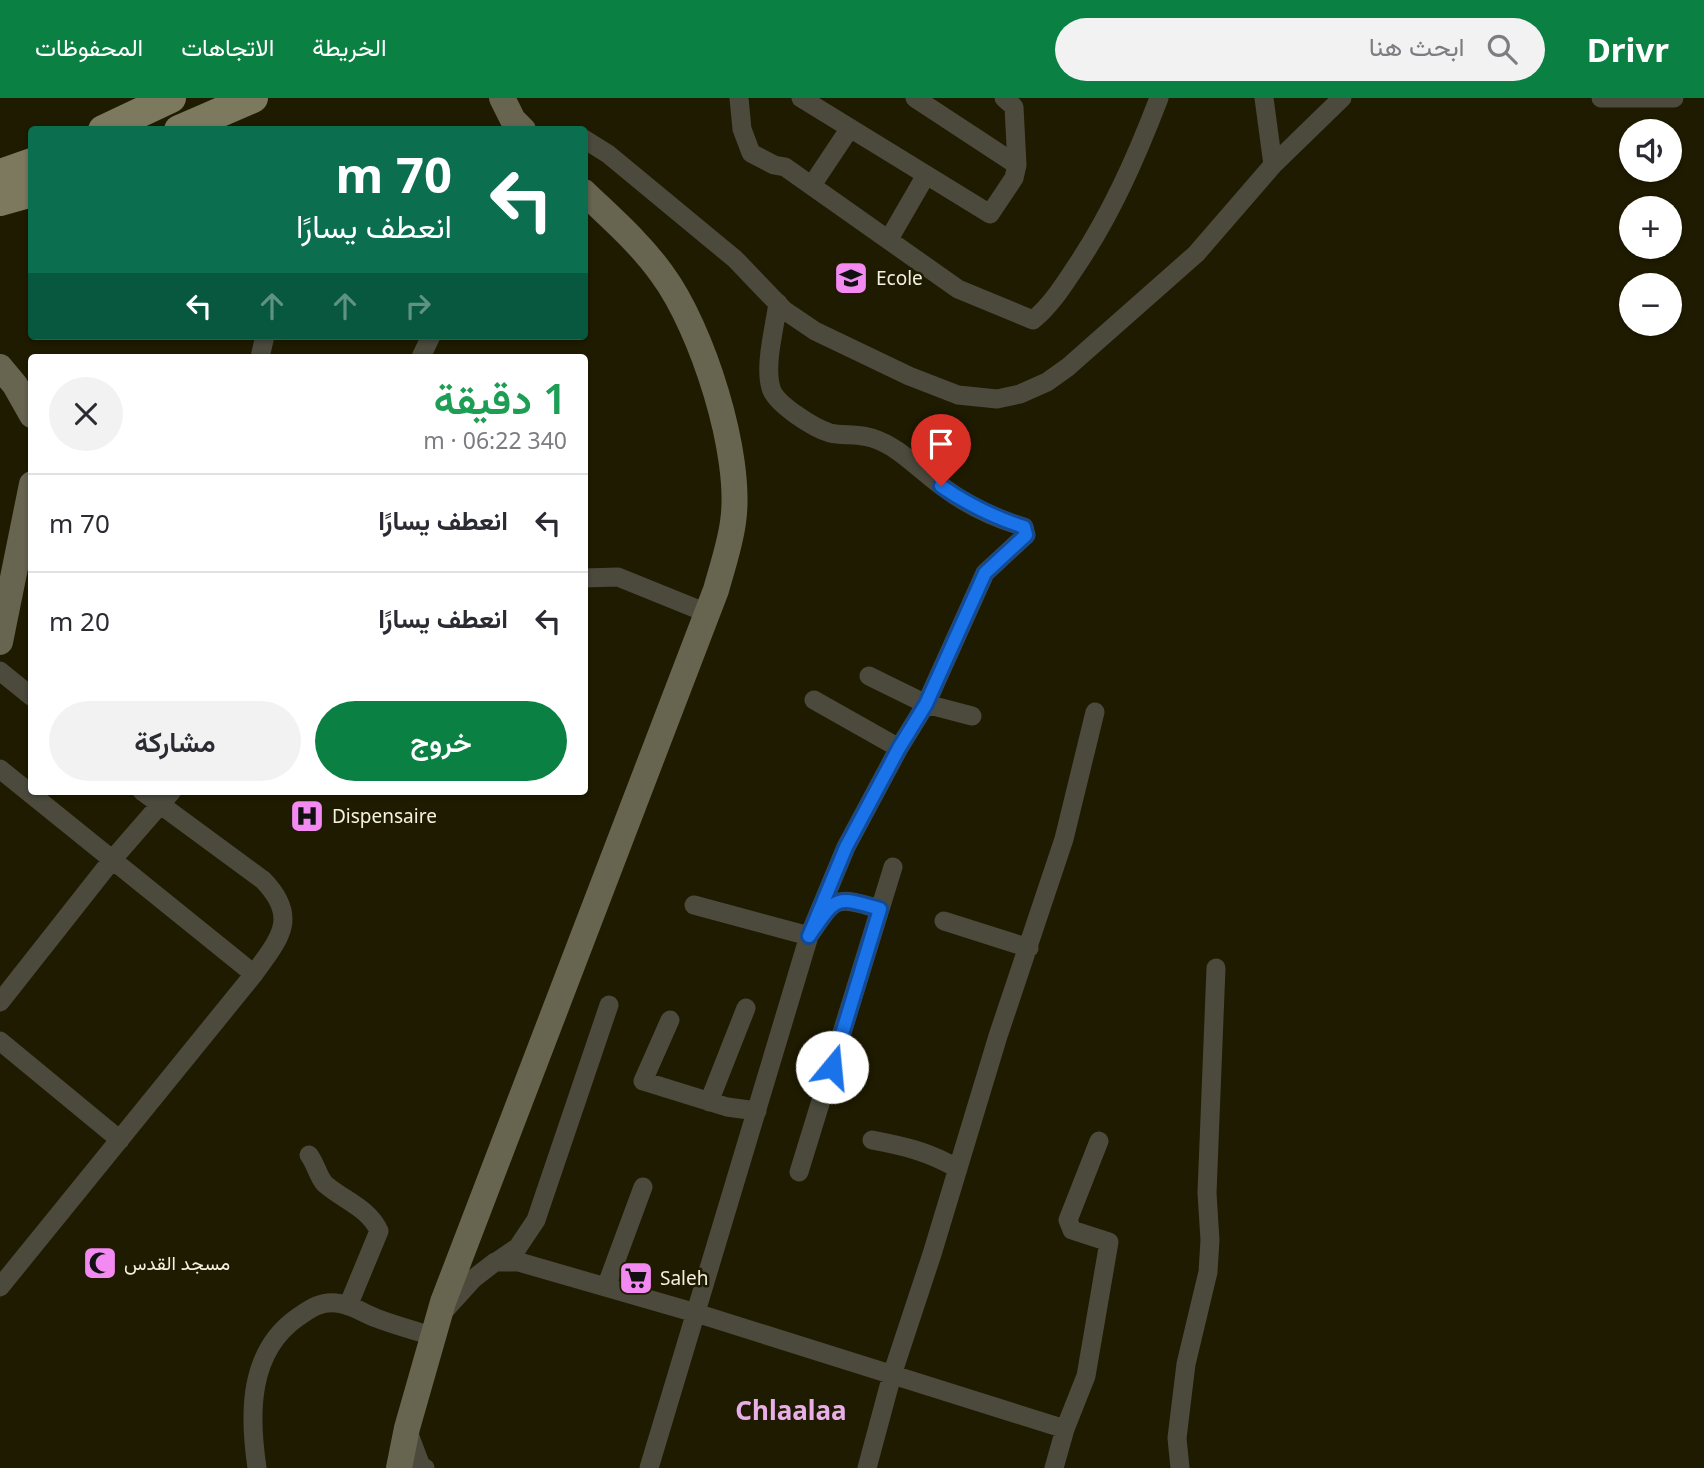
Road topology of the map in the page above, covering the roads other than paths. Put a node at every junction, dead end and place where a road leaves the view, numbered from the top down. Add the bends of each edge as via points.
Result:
1 (171, 98) edge
2 (253, 98) edge
3 (502, 98) edge
4 (739, 98) edge
5 (801, 98) edge
6 (915, 98) edge
7 (1004, 98) edge
8 (1159, 98) edge
9 (1264, 98) edge
10 (1342, 98) edge
11 (1601, 98) edge
12 (1674, 98) edge
13 (112, 126) edge
14 (188, 126) edge
15 (519, 126) edge
16 (850, 128) junction
17 (588, 142) edge
18 (28, 164) edge
19 (1017, 165) junction
20 (1273, 165) junction
21 (0, 174) edge
22 (926, 175) junction
23 (812, 185) junction
24 (28, 193) edge
25 (588, 196) edge
26 (0, 201) edge
27 (889, 239) junction
28 (778, 303) junction
29 (0, 352) edge
30 (0, 367) edge
31 (28, 390) edge
32 (28, 408) edge
33 (28, 504) edge
34 (588, 578) edge
35 (707, 613) junction
36 (0, 642) edge
37 (0, 671) edge
38 (869, 676) dead end
39 (28, 694) edge
40 (814, 701) dead end
41 (926, 704) junction
42 (1095, 712) dead end
43 (972, 716) dead end
44 (899, 748) junction
45 (0, 769) edge
46 (28, 792) edge
47 (32, 795) edge
48 (165, 798) edge
49 (112, 860) junction
50 (893, 867) dead end
51 (694, 905) dead end
52 (880, 909) junction
53 (944, 921) dead end
54 (809, 936) junction
55 (1029, 948) junction
56 (1216, 968) dead end
57 (254, 974) junction
58 (0, 1002) edge
59 (609, 1005) dead end
60 (746, 1008) dead end
61 (670, 1020) dead end
62 (0, 1041) edge
63 (709, 1102) junction
64 (757, 1111) junction
65 (120, 1140) junction
66 (872, 1140) dead end
67 (1099, 1141) dead end
68 (309, 1156) dead end
69 (958, 1169) junction
70 (799, 1172) dead end
71 (643, 1187) dead end
72 (495, 1262) junction
73 (0, 1287) edge
74 (606, 1287) junction
75 (348, 1306) junction
76 (696, 1313) junction
77 (435, 1326) junction
78 (892, 1375) junction
79 (407, 1428) junction
80 (1065, 1429) junction
81 (257, 1468) edge
82 (399, 1468) edge
83 (425, 1468) edge
84 (649, 1468) edge
85 (867, 1468) edge
86 (1054, 1468) edge
87 (1180, 1468) edge

1 - 13 main road
2 - 14 main road
3 - 15 main road
4 - 23 street via 742,129 751,153
5 - 16 street
6 - 19 street
7 - 19 street via 1014,107
8 - 27 street via 1111,209 1049,306 1033,320 958,289
9 - 20 street
10 - 20 street
11 - 12 street
16 - 22 street
16 - 23 street
17 - 28 street via 735,259
18 - 21 main road
19 - 22 street via 1014,178 990,214
20 - 28 street via 1196,254 1068,367 1020,394 997,399 958,395 815,331
22 - 27 street
23 - 27 street
24 - 26 main road
25 - 35 main road via 663,275 704,353 730,448 735,490 733,523
28 - 41 street via 770,366 771,389 778,402 830,433 874,438 967,504 1026,530 1023,540 985,573
29 - 31 main road
30 - 32 main road
33 - 36 main road
34 - 35 street via 618,577
35 - 77 main road
37 - 39 street
38 - 41 street
40 - 44 street
41 - 43 street
41 - 44 street
42 - 55 street via 1064,839
44 - 54 street via 846,847
45 - 46 street
47 - 49 street
48 - 49 street
48 - 57 street via 276,894 282,907 280,938
49 - 57 street
49 - 58 street
50 - 52 street
51 - 54 street
52 - 54 street via 846,899 837,901
52 - 70 street
53 - 55 street
54 - 64 street
55 - 69 street
56 - 87 street via 1208,1272 1186,1364 1177,1438
57 - 65 street
59 - 72 street via 536,1220 518,1247
60 - 63 street
61 - 63 street via 643,1081
62 - 65 street
63 - 64 street
64 - 76 street
65 - 73 street
66 - 69 street via 911,1147
67 - 80 street via 1068,1220 1072,1230 1109,1242 1086,1376
68 - 75 street via 323,1182 367,1214 379,1231
69 - 78 street
71 - 74 street
72 - 74 street via 519,1262
72 - 77 street via 473,1279
74 - 76 street
75 - 77 street via 374,1318
75 - 81 street via 314,1305 289,1323 265,1353 253,1393 251,1429
76 - 78 street
76 - 84 street
77 - 79 main road
78 - 80 street
78 - 85 street
79 - 82 main road
79 - 83 street
80 - 86 street

